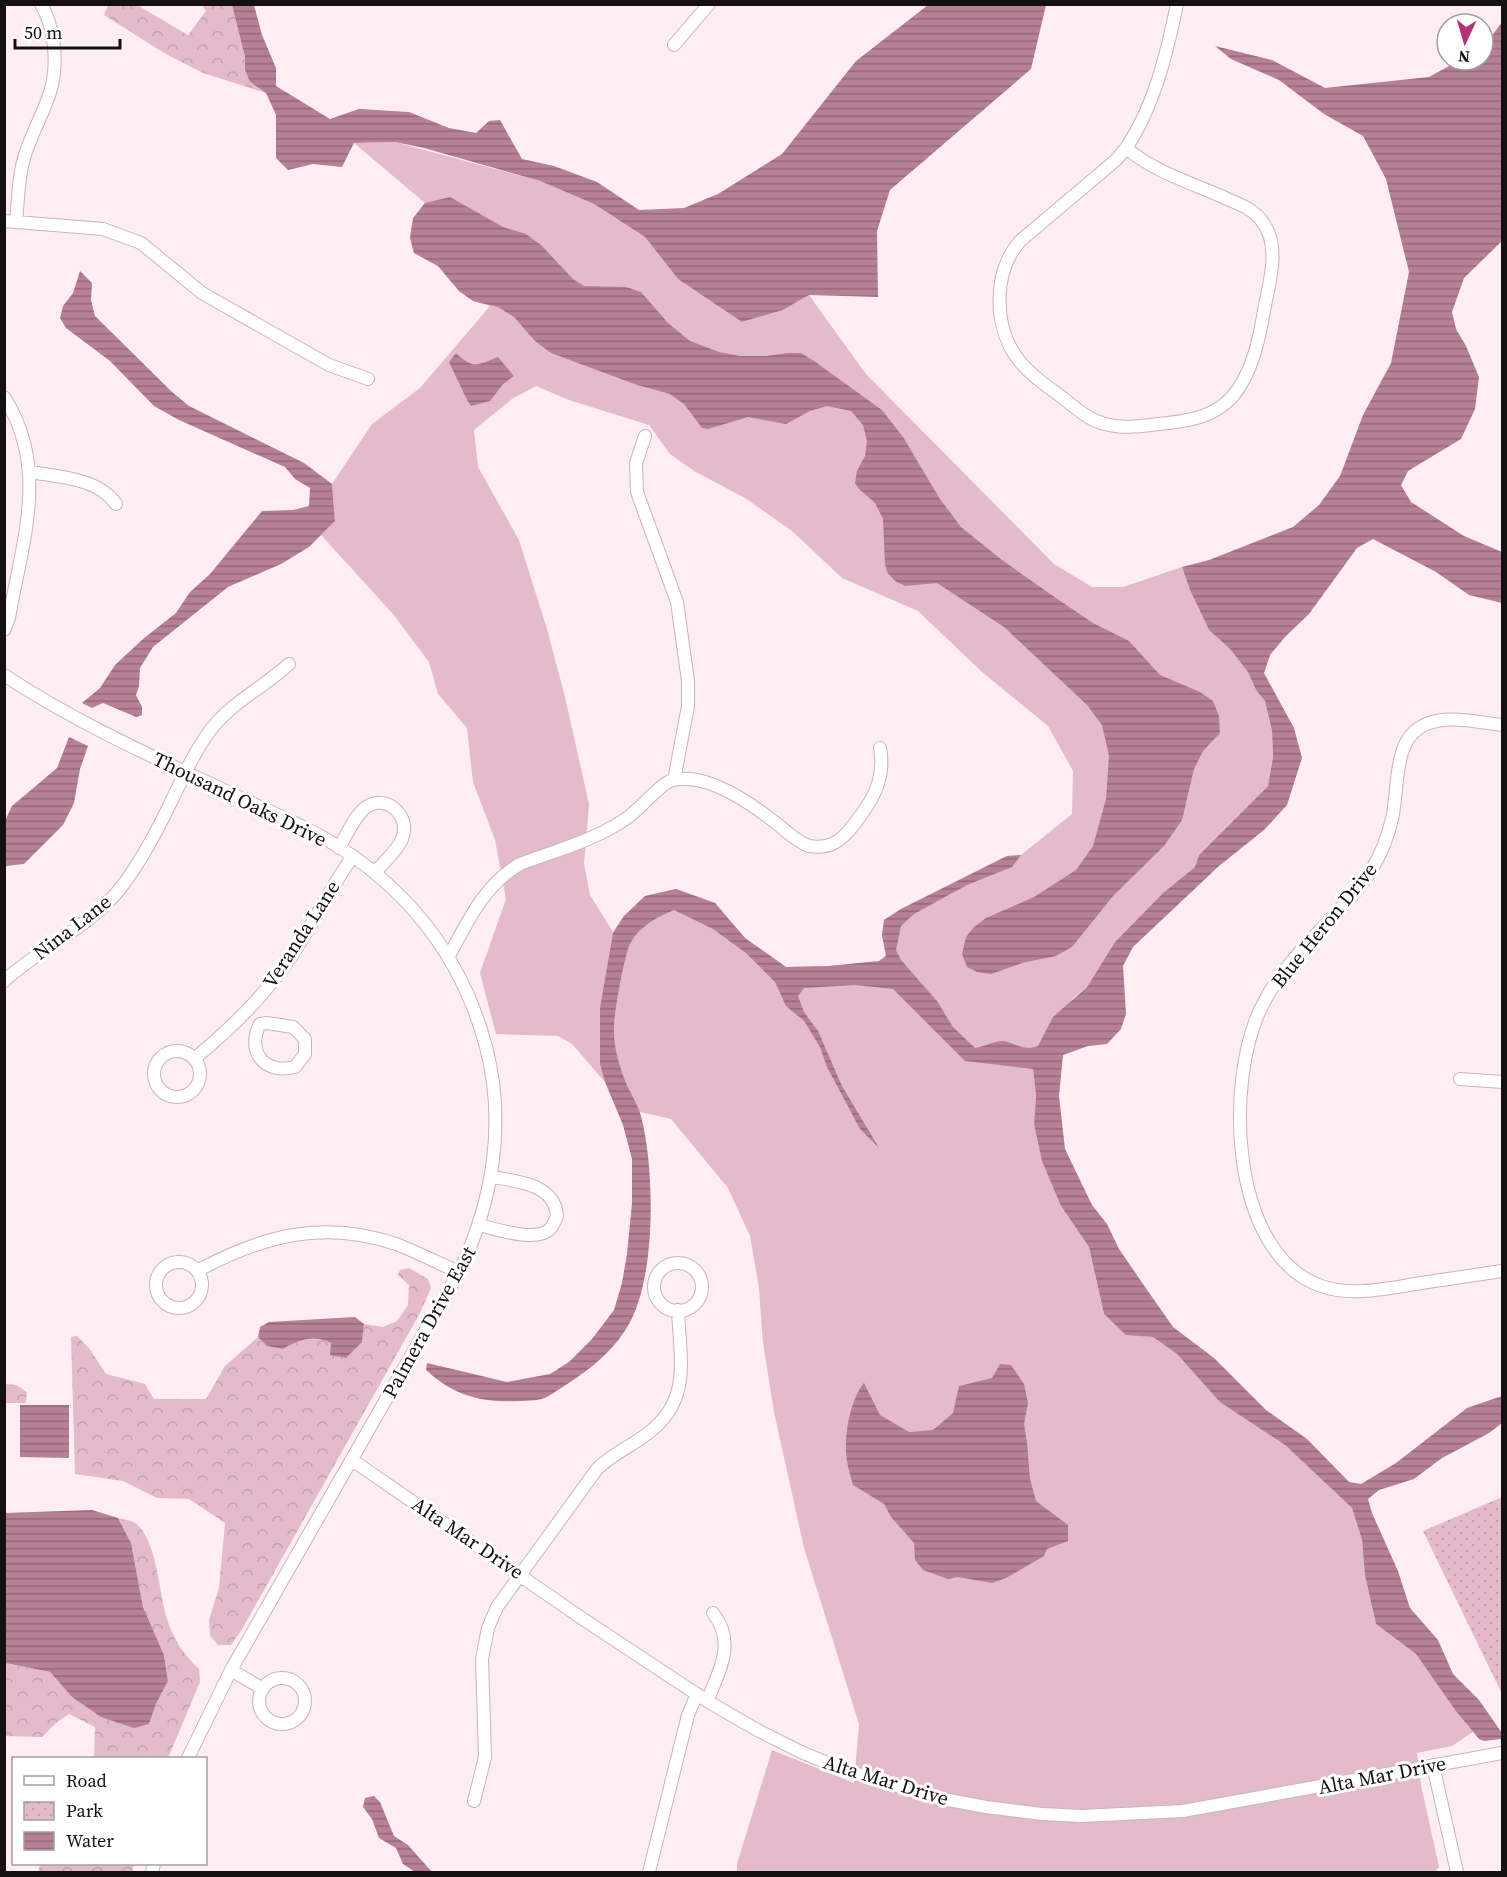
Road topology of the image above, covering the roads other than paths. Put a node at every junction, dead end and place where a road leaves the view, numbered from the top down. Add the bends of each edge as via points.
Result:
1 (41, 4) edge
2 (710, 4) edge
3 (1177, 4) edge
4 (674, 45) dead end
5 (1126, 148) junction
6 (10, 221) edge
7 (368, 379) dead end
8 (4, 398) edge
9 (645, 436) dead end
10 (30, 472) junction
11 (116, 504) dead end
12 (4, 630) edge
13 (289, 664) dead end
14 (4, 675) edge
15 (1503, 725) edge
16 (880, 748) dead end
17 (184, 771) junction
18 (674, 780) junction
19 (339, 848) junction
20 (352, 856) junction
21 (375, 872) junction
22 (449, 956) junction
23 (4, 981) edge
24 (247, 1011) junction
25 (260, 1024) junction
26 (194, 1059) dead end
27 (1460, 1079) dead end
28 (1503, 1083) edge
29 (492, 1177) junction
30 (479, 1225) junction
31 (197, 1271) dead end
32 (1503, 1271) edge
33 (459, 1272) junction
34 (678, 1310) dead end
35 (352, 1460) junction
36 (520, 1574) junction
37 (713, 1613) dead end
38 (231, 1670) junction
39 (263, 1689) dead end
40 (702, 1697) junction
41 (1503, 1753) edge
42 (188, 1757) edge
43 (1433, 1765) junction
44 (474, 1801) dead end
45 (649, 1872) edge
46 (1457, 1872) edge

1 - 6 street via 52,31 54,68 51,88 22,163
2 - 4 street
3 - 5 street via 1145,113
5 - 5 street via 1012,250 1001,284 1003,330 1019,361 1031,374 1090,418 1104,424 1134,427 1195,420 1219,409 1233,395 1252,361 1272,265 1271,238 1260,217 1251,210 1146,163
6 - 7 street via 103,229 141,243 202,293 329,365
8 - 10 street via 20,428
9 - 18 street via 636,463 638,492 677,602 688,681 688,706
10 - 11 street via 82,482 112,497
10 - 12 street via 30,500
13 - 17 street, Nina Lane via 226,712
14 - 17 street, Thousand Oaks Drive via 55,707
15 - 32 street, Blue Heron Drive via 1437,721 1425,724 1408,739 1383,848 1357,889 1289,963 1261,1007 1245,1054 1239,1111 1245,1173 1260,1223 1278,1254 1296,1273 1322,1287 1351,1292
16 - 18 street via 881,769 872,800 842,837 821,847 799,841 725,790 706,783
17 - 19 street, Thousand Oaks Drive
17 - 23 street, Nina Lane via 170,804 119,890 103,907
18 - 22 street via 604,831 508,871 482,898
19 - 20 street, Thousand Oaks Drive
19 - 21 street via 365,808 376,803 389,805 401,814 405,826 402,840
20 - 21 street, Thousand Oaks Drive
20 - 24 street, Veranda Lane via 294,951
21 - 22 street, Thousand Oaks Drive via 414,911
22 - 29 street, Palmera Drive East via 480,1023 489,1059 495,1118
24 - 25 street
24 - 26 street, Veranda Lane
25 - 25 street via 257,1049 268,1067 295,1067 301,1062 306,1048 300,1032 285,1024
27 - 28 street
29 - 30 street, Palmera Drive East
29 - 30 street via 538,1188 553,1200 556,1216 549,1230 542,1234 516,1234
30 - 33 street, Palmera Drive East
31 - 33 street via 263,1241 322,1231 378,1239
33 - 35 street, Palmera Drive East
34 - 36 street via 680,1387 671,1410 654,1429 597,1469
35 - 36 street, Alta Mar Drive
35 - 38 street, Palmera Drive East
36 - 40 street, Alta Mar Drive
36 - 44 street via 497,1607 484,1644 484,1757
37 - 40 street via 722,1627 726,1649 724,1660
38 - 39 street
38 - 42 street, Palmera Drive East
40 - 43 street, Alta Mar Drive via 770,1737 844,1770 938,1798 1042,1814 1184,1810
40 - 45 street via 688,1715
41 - 43 street, Alta Mar Drive
43 - 46 street

